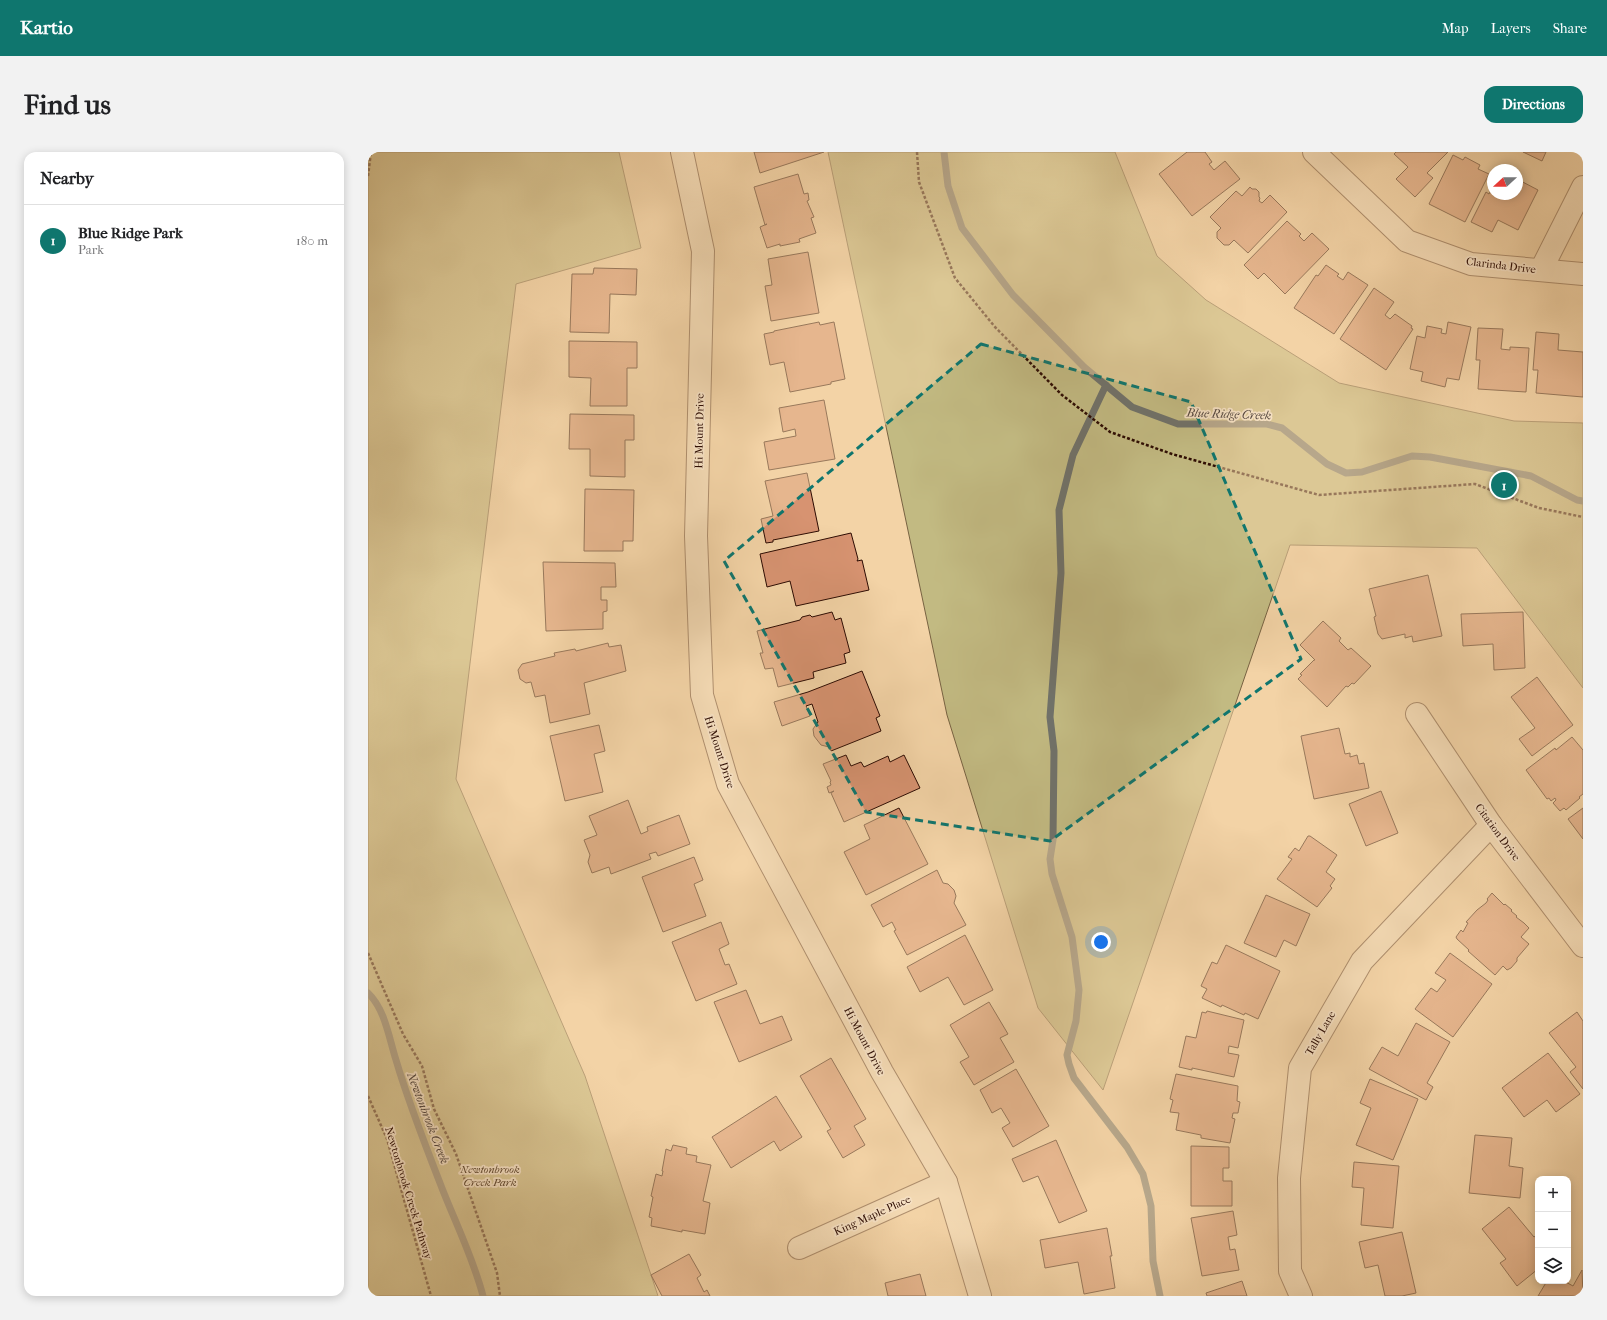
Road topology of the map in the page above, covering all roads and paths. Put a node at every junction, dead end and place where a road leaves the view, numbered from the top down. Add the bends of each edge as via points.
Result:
1 (371, 152) edge
2 (682, 152) edge
3 (917, 152) edge
4 (1314, 152) edge
5 (368, 176) edge
6 (1583, 187) edge
7 (1541, 270) junction
8 (1583, 274) edge
9 (1583, 517) edge
10 (1417, 714) dead end
11 (1491, 825) junction
12 (1583, 946) edge
13 (368, 953) edge
14 (368, 1096) edge
15 (946, 1182) junction
16 (799, 1248) dead end
17 (431, 1296) edge
18 (500, 1296) edge
19 (980, 1296) edge
20 (1301, 1296) edge

1 - 5 path
2 - 15 street, Hi Mount Drive via 703,251 696,536 702,695 728,784 882,1072
3 - 9 path via 919,182 954,278 995,327 1062,395 1110,432 1172,454 1319,495 1476,484 1539,508
4 - 7 street, Clarinda Drive via 1407,241 1471,264
6 - 7 street
7 - 8 street, Clarinda Drive
10 - 11 street, Citation Drive
11 - 12 street, Citation Drive
11 - 20 street, Tally Lane via 1362,961 1300,1068 1289,1178 1290,1271
13 - 18 path via 403,1034 422,1066 434,1109 456,1154 497,1273
14 - 17 path, Newtonbrook Creek Pathway via 387,1139
15 - 16 street, King Maple Place
15 - 19 street, Hi Mount Drive

